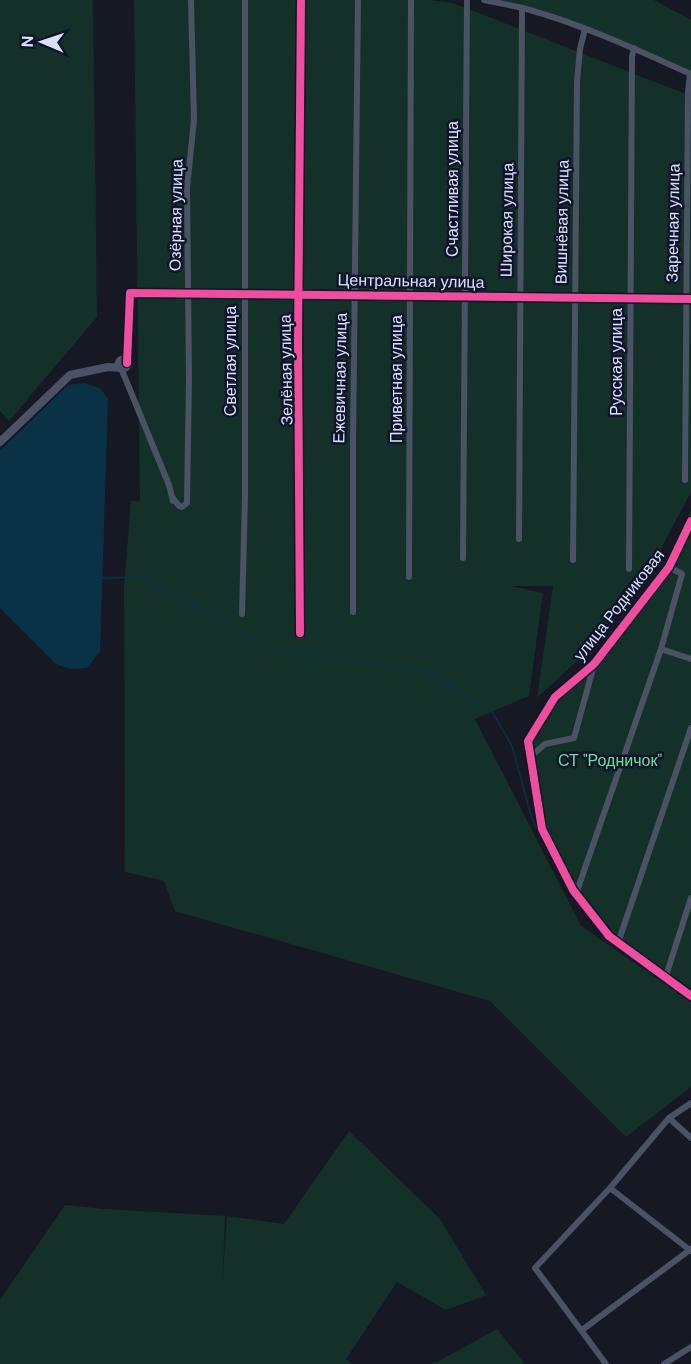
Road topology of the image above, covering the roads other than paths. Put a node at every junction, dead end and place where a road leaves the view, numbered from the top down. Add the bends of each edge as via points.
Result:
1 (191, 0) edge
2 (245, 0) edge
3 (302, 0) edge
4 (358, 0) edge
5 (411, 0) edge
6 (467, 0) edge
7 (484, 0) edge
8 (522, 8) junction
9 (585, 29) junction
10 (634, 48) junction
11 (691, 74) edge
12 (188, 293) junction
13 (243, 293) junction
14 (299, 294) junction
15 (355, 294) junction
16 (409, 295) junction
17 (465, 296) junction
18 (519, 296) junction
19 (574, 297) junction
20 (629, 298) junction
21 (688, 299) edge
22 (123, 363) junction
23 (0, 442) edge
24 (685, 480) dead end
25 (691, 521) edge
26 (519, 539) dead end
27 (463, 558) dead end
28 (573, 560) dead end
29 (669, 567) junction
30 (628, 569) dead end
31 (409, 577) dead end
32 (353, 612) dead end
33 (242, 614) dead end
34 (300, 633) dead end
35 (660, 649) junction
36 (691, 659) edge
37 (594, 664) junction
38 (691, 728) edge
39 (530, 757) junction
40 (576, 894) junction
41 (691, 898) edge
42 (618, 943) junction
43 (665, 979) junction
44 (691, 996) edge
45 (691, 1103) edge
46 (669, 1118) junction
47 (691, 1138) edge
48 (610, 1188) junction
49 (691, 1250) edge
50 (582, 1330) junction
51 (691, 1347) edge
52 (606, 1364) edge
53 (664, 1364) edge

1 - 12 street, Озёрная улица via 194,120 187,188
2 - 13 street, Светлая улица
3 - 14 street, Зелёная улица
4 - 15 street, Ежевичная улица
5 - 16 street, Приветная улица
6 - 17 street, Счастливая улица
7 - 8 street
8 - 9 street
8 - 18 street, Широкая улица
9 - 10 street
9 - 19 street, Вишнёвая улица via 577,82
10 - 11 street
10 - 20 street, Русская улица
11 - 21 street, Заречная улица
12 - 13 street, Центральная улица
12 - 22 street, Центральная улица via 130,293 128,347
12 - 22 street, Озёрная улица via 187,503 182,507 172,501
13 - 14 street, Центральная улица
13 - 33 street, Светлая улица
14 - 15 street, Центральная улица
14 - 34 street, Зелёная улица
15 - 16 street, Центральная улица
15 - 32 street, Ежевичная улица
16 - 17 street, Центральная улица
16 - 31 street, Приветная улица
17 - 18 street, Центральная улица
17 - 27 street, Счастливая улица
18 - 19 street, Центральная улица
18 - 26 street, Широкая улица
19 - 20 street, Центральная улица
19 - 28 street, Вишнёвая улица
20 - 21 street, Центральная улица
20 - 30 street, Русская улица
21 - 24 street, Заречная улица
22 - 23 street via 70,375
25 - 29 street, улица Родниковая
29 - 35 street via 682,574
29 - 37 street, улица Родниковая
35 - 36 street
35 - 40 street
37 - 39 street, улица Родниковая via 555,697 528,741
37 - 39 street via 574,738 545,744
38 - 42 street
39 - 40 street, улица Родниковая via 542,829
40 - 42 street, улица Родниковая
41 - 43 street
42 - 43 street, улица Родниковая
43 - 44 street, улица Родниковая
45 - 46 street
46 - 47 street
46 - 48 street
48 - 49 street
48 - 50 street via 535,1268
49 - 50 street
50 - 52 street
51 - 53 street

